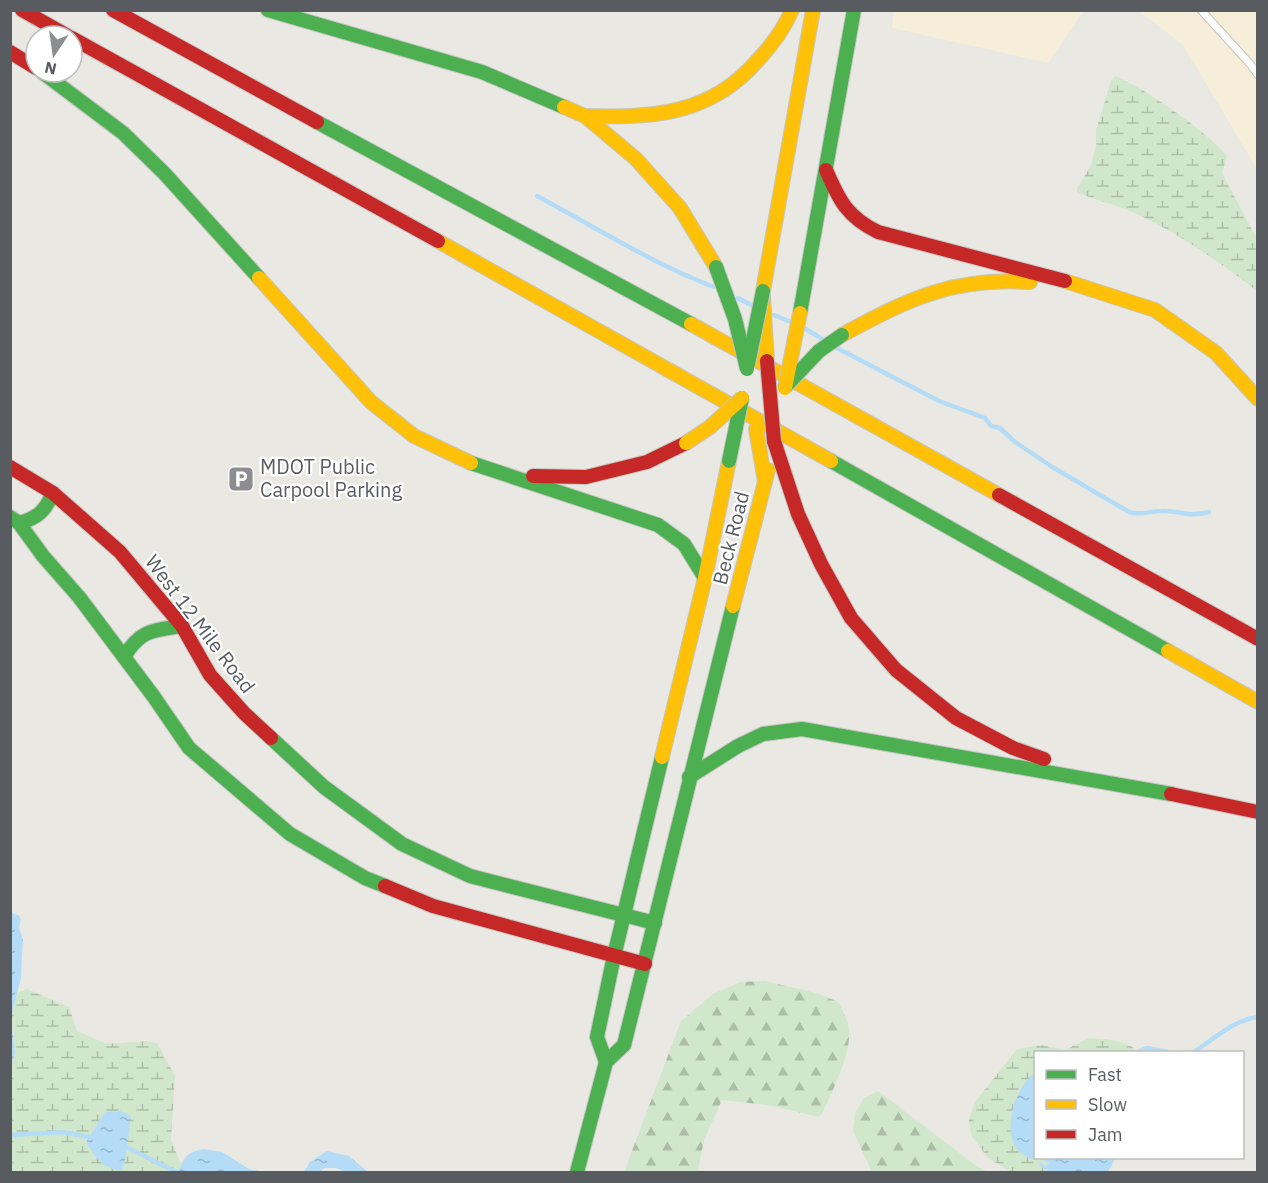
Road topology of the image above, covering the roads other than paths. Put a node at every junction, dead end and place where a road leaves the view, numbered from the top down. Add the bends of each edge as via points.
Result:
1 (22, 10) edge
2 (113, 10) edge
3 (268, 10) edge
4 (792, 10) edge
5 (813, 10) edge
6 (854, 10) edge
7 (1201, 10) edge
8 (47, 24) edge
9 (84, 45) edge
10 (10, 52) edge
11 (24, 61) edge
12 (1257, 75) edge
13 (58, 84) edge
14 (585, 116) junction
15 (826, 170) junction
16 (1087, 287) junction
17 (763, 291) junction
18 (800, 313) junction
19 (767, 361) junction
20 (747, 383) junction
21 (785, 387) junction
22 (1257, 399) edge
23 (771, 405) junction
24 (755, 423) junction
25 (774, 441) junction
26 (729, 461) junction
27 (471, 463) junction
28 (10, 467) edge
29 (765, 482) junction
30 (53, 493) junction
31 (15, 520) edge
32 (705, 578) junction
33 (182, 626) junction
34 (1257, 639) edge
35 (124, 657) junction
36 (1257, 702) edge
37 (690, 777) junction
38 (1127, 785) junction
39 (1257, 812) edge
40 (624, 916) junction
41 (655, 924) junction
42 (614, 956) junction
43 (645, 964) junction
44 (606, 1062) junction
45 (577, 1173) edge

1 - 8 main road
2 - 34 main road via 695,326
3 - 14 main road via 482,72
4 - 14 main road via 755,65 723,94 686,109 657,115
5 - 17 main road, Beck Road
6 - 15 main road, Beck Road
7 - 12 lane
9 - 36 main road
10 - 11 main road
13 - 27 main road via 123,134 164,173 371,402 414,436
14 - 20 main road, bridge via 636,159 680,208 716,267 735,319
15 - 16 main road via 850,215 869,228
15 - 18 main road, Beck Road
16 - 21 main road, bridge via 1011,280 949,286 885,310 842,335 819,351
16 - 22 main road via 1155,310 1216,353
17 - 19 main road, bridge
17 - 20 main road, Beck Road, bridge
18 - 19 main road, bridge
18 - 21 main road, Beck Road, bridge
19 - 20 main road
19 - 23 main road, bridge
20 - 24 main road
20 - 26 main road, Beck Road, bridge
20 - 27 main road, bridge via 710,427 647,462 586,477 531,476
21 - 23 main road, bridge
21 - 25 main road, Beck Road, bridge
23 - 24 main road
23 - 25 main road, bridge
24 - 26 main road
24 - 29 main road
25 - 29 main road, Beck Road
25 - 38 main road via 798,514 820,564 851,618 896,670 956,718 1013,748
26 - 32 main road, Beck Road
27 - 32 main road via 658,525 684,544
28 - 30 main road, West 12 Mile Road
29 - 37 main road, Beck Road
30 - 31 main road via 46,511 35,519
30 - 33 main road, West 12 Mile Road via 120,552
31 - 35 main road
32 - 40 main road, Beck Road
33 - 35 main road via 140,634
33 - 40 main road, West 12 Mile Road via 210,675 244,713 324,787 402,844 470,876
35 - 42 main road via 189,748 290,834 365,878 433,906
37 - 38 main road via 763,734 802,729
37 - 41 main road, Beck Road
38 - 39 main road
40 - 41 main road, West 12 Mile Road
40 - 42 main road, Beck Road
41 - 43 main road, Beck Road
42 - 43 main road
42 - 44 main road, Beck Road via 597,1037
43 - 44 main road, Beck Road via 624,1045
44 - 45 main road, Beck Road

